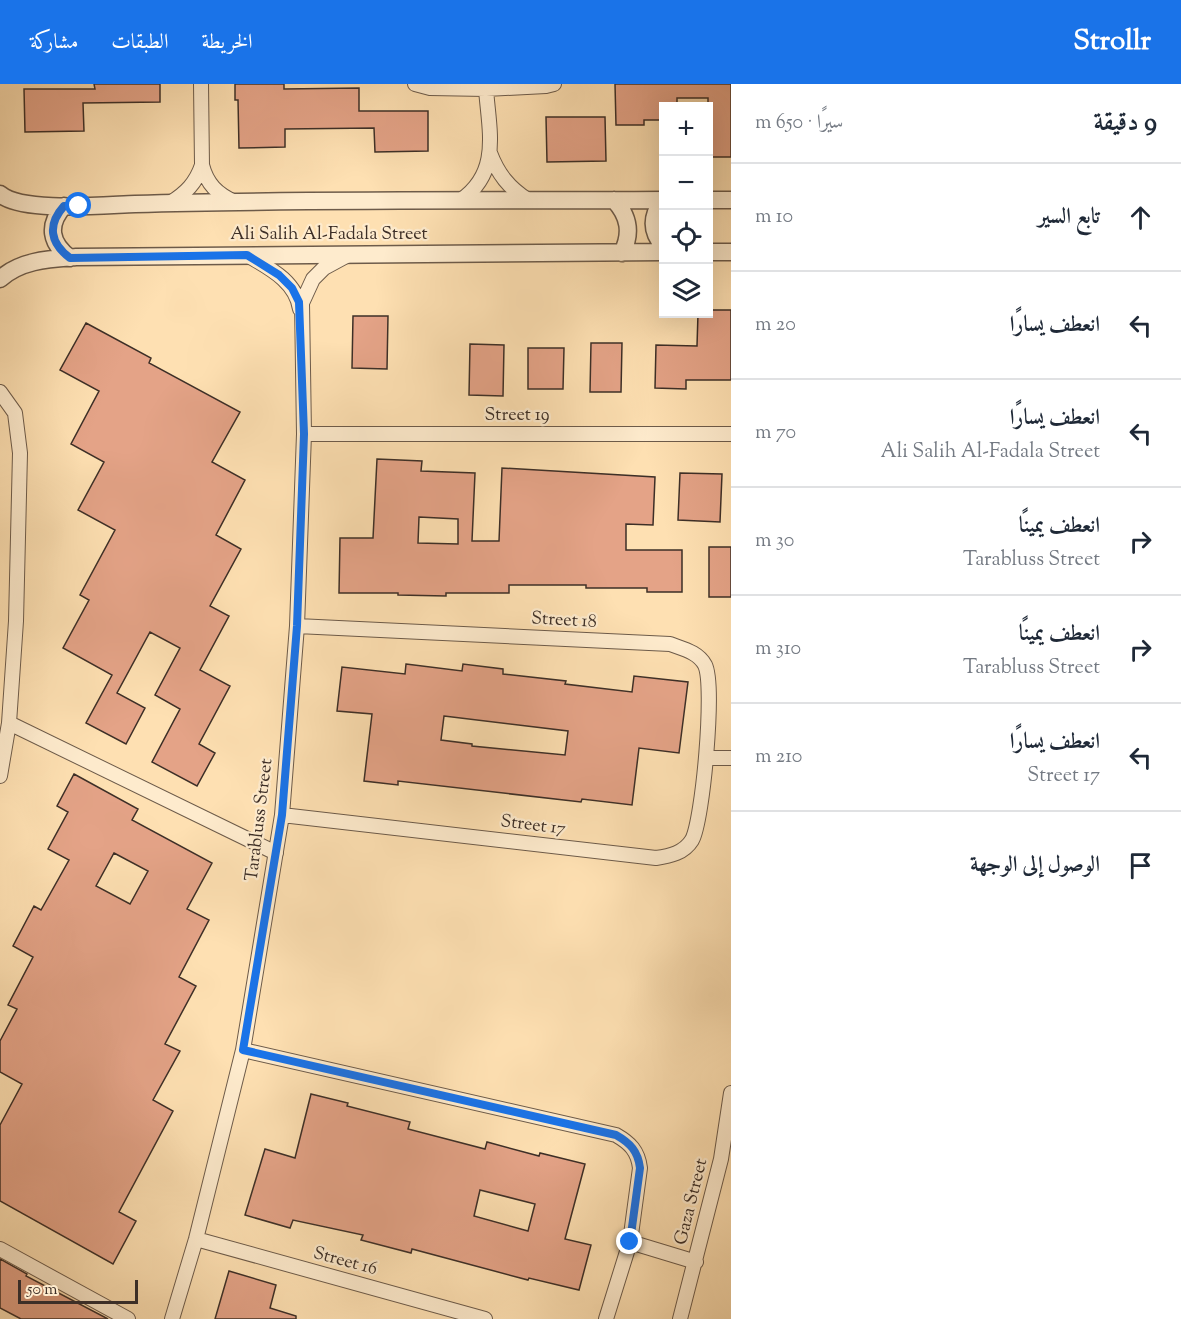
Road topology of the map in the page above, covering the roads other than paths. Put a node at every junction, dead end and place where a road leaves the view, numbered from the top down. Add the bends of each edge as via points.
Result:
1 (201, 84) edge
2 (415, 84) edge
3 (554, 84) edge
4 (486, 89) junction
5 (490, 153) junction
6 (202, 165) junction
7 (0, 194) edge
8 (461, 200) junction
9 (528, 200) junction
10 (614, 200) junction
11 (659, 200) edge
12 (713, 200) edge
13 (731, 200) edge
14 (235, 202) junction
15 (170, 203) junction
16 (659, 205) edge
17 (64, 206) junction
18 (659, 242) edge
19 (659, 252) edge
20 (713, 252) edge
21 (731, 252) edge
22 (622, 253) junction
23 (349, 254) junction
24 (247, 255) junction
25 (70, 258) junction
26 (0, 279) edge
27 (301, 314) junction
28 (0, 392) edge
29 (304, 434) junction
30 (731, 434) edge
31 (297, 626) junction
32 (9, 723) junction
33 (707, 758) junction
34 (731, 758) edge
35 (0, 776) edge
36 (282, 815) junction
37 (276, 854) junction
38 (243, 1050) junction
39 (731, 1093) edge
40 (726, 1160) edge
41 (196, 1239) junction
42 (630, 1242) junction
43 (0, 1249) edge
44 (696, 1262) junction
45 (128, 1319) edge
46 (172, 1319) edge
47 (485, 1319) edge
48 (606, 1319) edge
49 (680, 1319) edge

1 - 6 street
2 - 4 street
3 - 4 street
4 - 5 street
5 - 8 street via 483,177
5 - 9 street via 502,178
6 - 14 street via 214,190
6 - 15 street via 190,189
7 - 17 street, Ali Salih Al-Fadala Street via 17,202
8 - 9 street, Ali Salih Al-Fadala Street
8 - 14 street, Ali Salih Al-Fadala Street
9 - 10 street, Ali Salih Al-Fadala Street
10 - 11 street, Ali Salih Al-Fadala Street
10 - 22 street via 628,225 627,244
12 - 13 street
14 - 15 street, Ali Salih Al-Fadala Street
15 - 17 street, Ali Salih Al-Fadala Street
16 - 18 street via 653,218
17 - 25 street via 57,213 53,233 62,252
19 - 22 street, Ali Salih Al-Fadala Street
20 - 21 street
22 - 23 street, Ali Salih Al-Fadala Street
23 - 24 street, Ali Salih Al-Fadala Street
23 - 27 street, Tarabluss Street via 312,279
24 - 25 street, Ali Salih Al-Fadala Street
24 - 27 street, Tarabluss Street via 292,288
25 - 26 street, Ali Salih Al-Fadala Street via 25,264
27 - 29 street, Tarabluss Street
28 - 32 street via 15,413 20,453
29 - 30 street, Street 19
29 - 31 street, Tarabluss Street
31 - 33 street, Street 18 via 670,644 699,657 706,667
31 - 36 street, Tarabluss Street
32 - 35 street
32 - 37 street
33 - 34 street
33 - 36 street, Street 17 via 691,841 674,855 656,858
36 - 37 street, Tarabluss Street
37 - 38 street, Tarabluss Street
38 - 41 street, Tarabluss Street
38 - 42 street via 616,1135 633,1147 639,1162
39 - 40 street, Gaza Street
40 - 44 street, Gaza Street
41 - 46 street, Tarabluss Street
41 - 47 street, Street 16
42 - 44 street
42 - 48 street
43 - 45 street
44 - 49 street, Gaza Street

